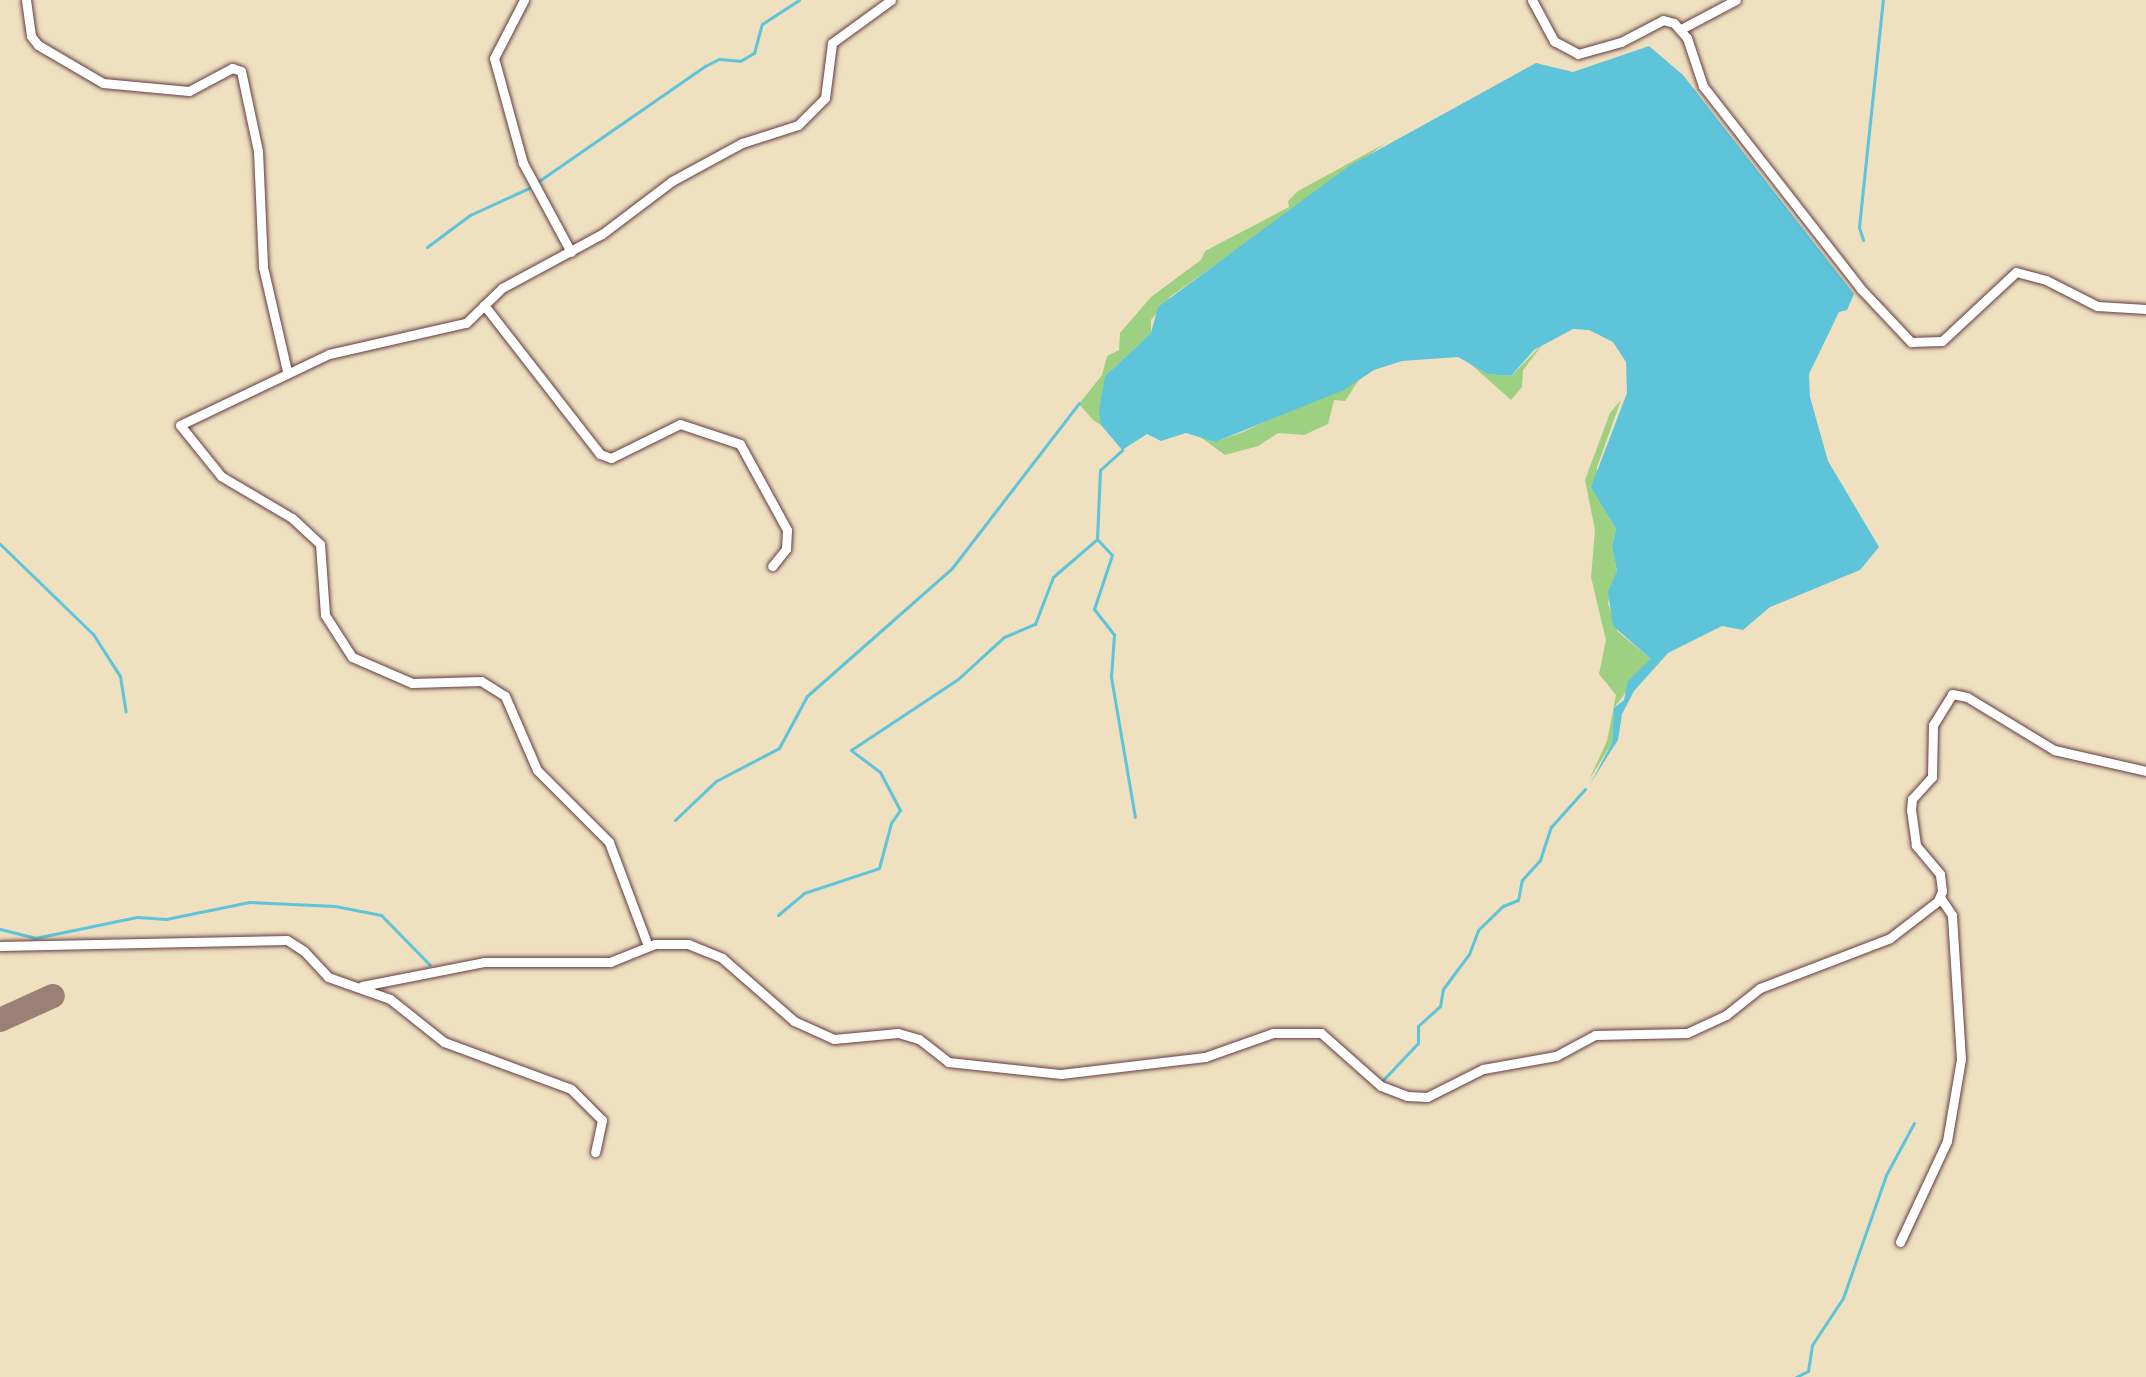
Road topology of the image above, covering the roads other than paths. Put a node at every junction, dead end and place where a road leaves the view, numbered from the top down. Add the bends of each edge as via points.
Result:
1 (26, 0) edge
2 (524, 0) edge
3 (891, 0) edge
4 (1532, 0) edge
5 (1736, 0) edge
6 (1681, 29) junction
7 (571, 252) junction
8 (484, 305) junction
9 (2146, 309) edge
10 (287, 371) junction
11 (772, 566) dead end
12 (2146, 771) edge
13 (1940, 897) junction
14 (0, 946) edge
15 (648, 946) junction
16 (362, 986) junction
17 (595, 1152) dead end
18 (1900, 1242) dead end

1 - 10 street via 31,36 38,45 103,83 189,91 232,68 241,71 258,151 263,267
2 - 7 street via 494,58 523,163
3 - 7 street via 832,43 825,98 807,119 778,135 742,143 672,181
4 - 6 street via 1554,41 1578,54 1621,42 1663,20
5 - 6 street
6 - 9 street via 1703,86 1861,289 1911,342 1942,341 2016,272 2097,306
7 - 8 street via 502,288
8 - 10 street via 456,328 329,354
8 - 11 street via 600,454 611,458 680,424 740,444 787,530 786,549
10 - 15 street via 180,425 186,438 221,476 292,518 320,544 325,615 352,657 412,683 481,681 505,696 537,770 609,842
12 - 13 street via 2054,750 1967,697 1952,694 1933,725 1932,777 1912,799 1911,810 1916,845 1940,874
13 - 15 street via 1882,944 1760,988 1705,1026 1663,1037 1595,1035 1562,1054 1503,1062 1418,1097 1375,1082 1321,1033 1273,1033 1205,1057 1074,1073 948,1062 919,1039 898,1033 825,1036 794,1021 712,952 672,942
13 - 18 street via 1952,915 1961,1059 1947,1141
14 - 16 street via 287,940 328,977
15 - 16 street via 610,962 484,962
16 - 17 street via 403,1007 444,1042 571,1089 602,1120

